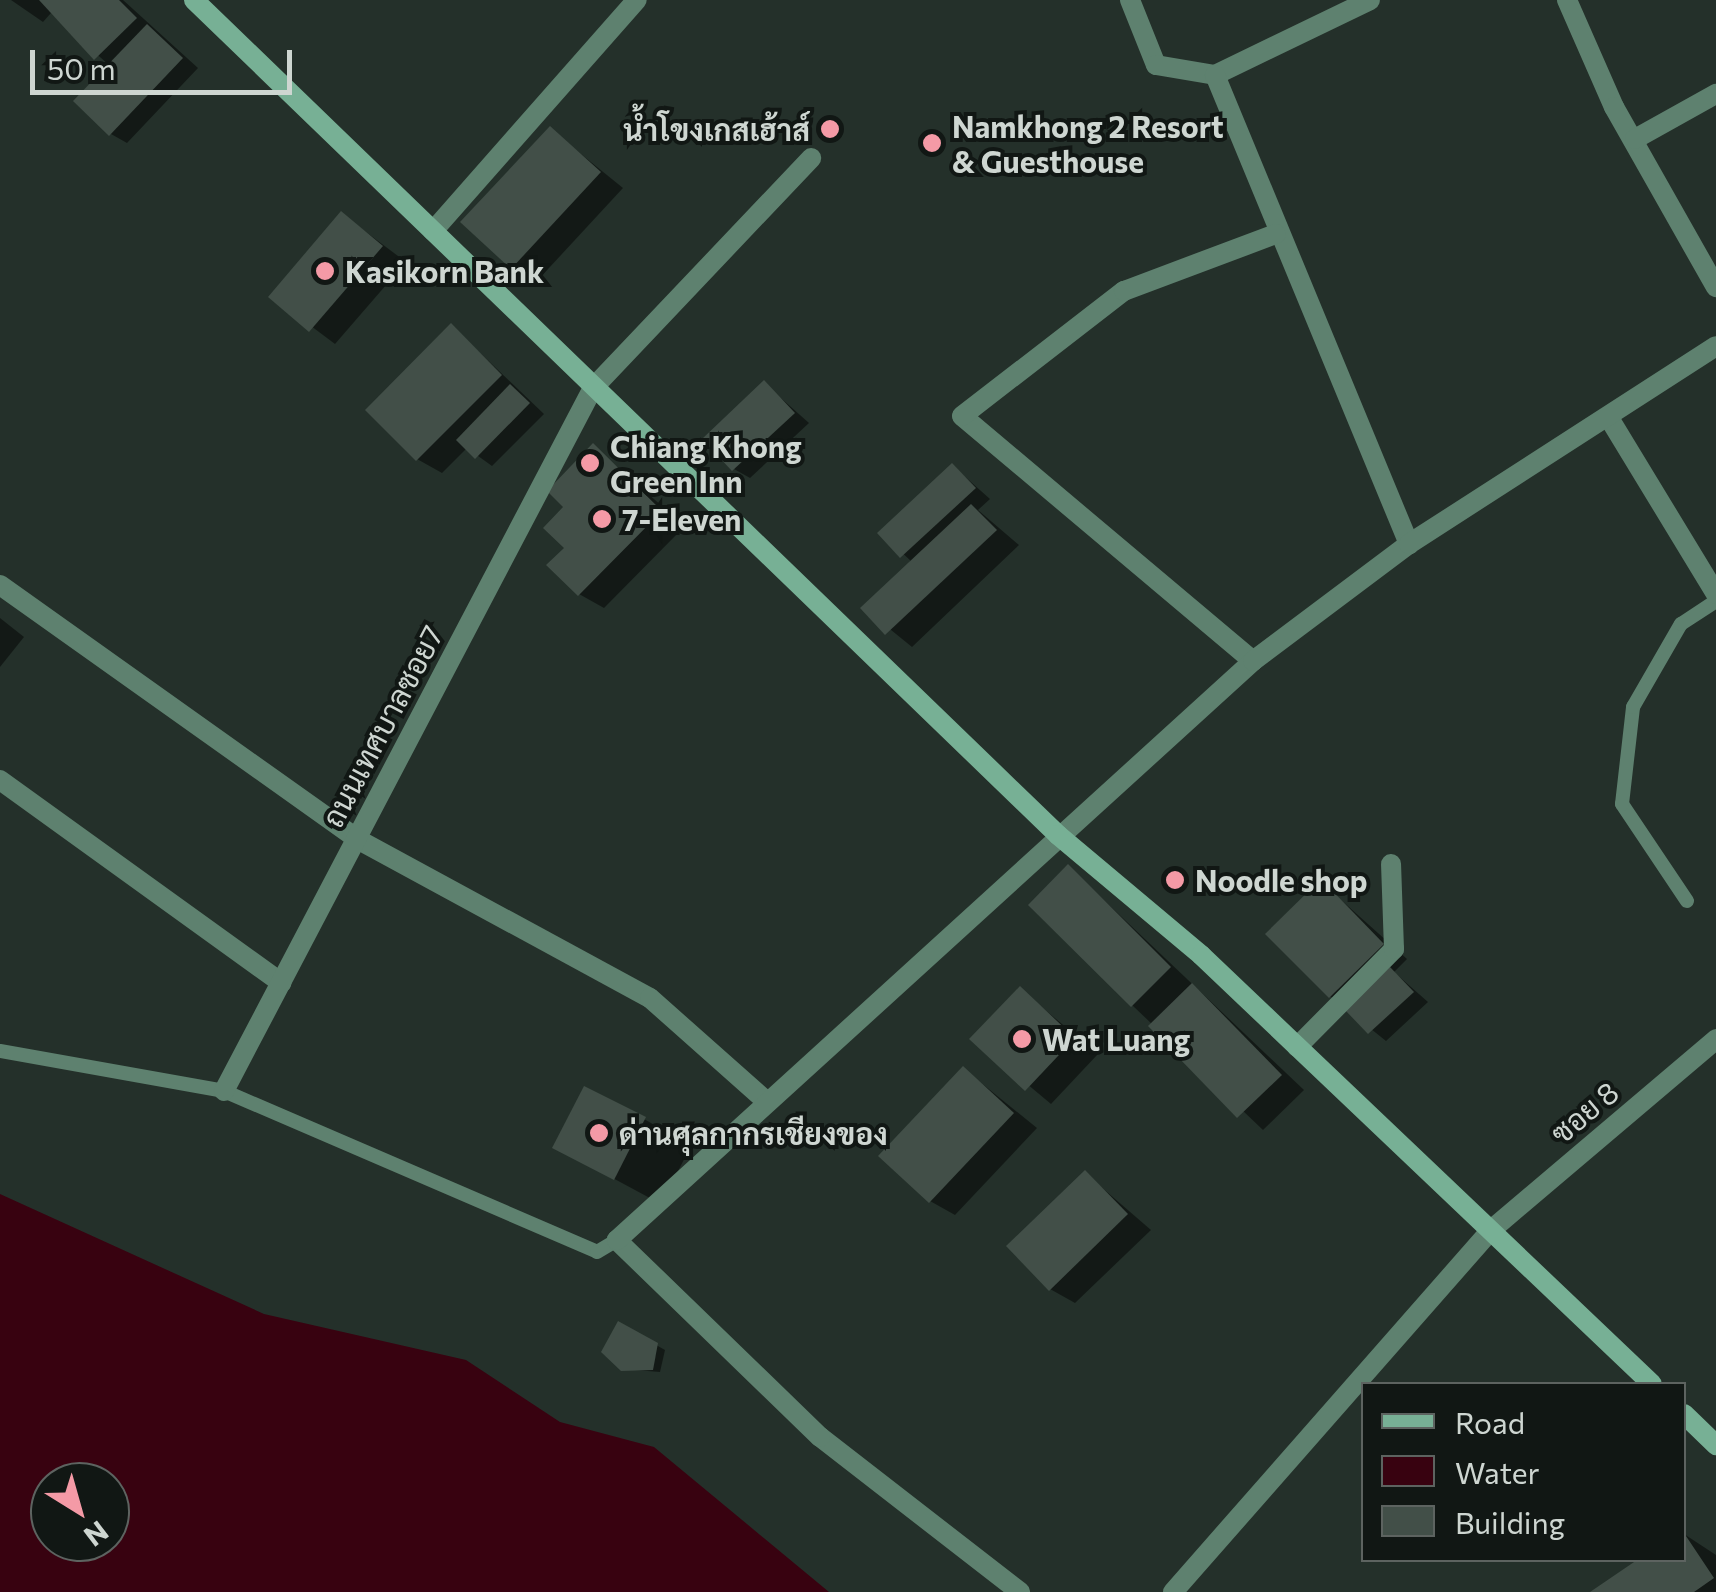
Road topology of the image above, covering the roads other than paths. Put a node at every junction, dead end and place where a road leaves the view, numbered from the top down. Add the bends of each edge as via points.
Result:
1 (194, 0) edge
2 (637, 0) edge
3 (1130, 0) edge
4 (1370, 0) edge
5 (1568, 0) edge
6 (1214, 75) junction
7 (1716, 94) edge
8 (1635, 139) junction
9 (811, 158) dead end
10 (434, 231) junction
11 (1276, 234) junction
12 (1716, 287) edge
13 (1716, 346) edge
14 (593, 388) junction
15 (1609, 418) junction
16 (1409, 544) junction
17 (0, 585) edge
18 (1716, 598) edge
19 (1254, 660) junction
20 (0, 780) edge
21 (1058, 835) junction
22 (357, 839) junction
23 (1391, 864) dead end
24 (1687, 901) dead end
25 (281, 983) junction
26 (1716, 1039) edge
27 (1297, 1047) junction
28 (0, 1050) edge
29 (224, 1090) junction
30 (767, 1102) junction
31 (1490, 1231) junction
32 (617, 1240) junction
33 (1650, 1382) edge
34 (1686, 1416) edge
35 (1716, 1445) edge
36 (1020, 1592) edge
37 (1172, 1592) edge

1 - 10 main road
2 - 10 street
3 - 6 street via 1156,65
4 - 6 street
5 - 8 street
6 - 11 street
7 - 8 street
8 - 12 street
9 - 14 street, ถนนเทศบาลซอย7
10 - 14 main road
11 - 16 street
11 - 19 street via 1124,290 962,416
13 - 15 street
14 - 21 main road
14 - 22 street, ถนนเทศบาลซอย7
15 - 16 street
15 - 18 street
16 - 19 street
17 - 22 street
18 - 24 lane via 1681,624 1633,707 1622,804
19 - 21 street
20 - 25 street
21 - 27 main road
21 - 30 street
22 - 25 street, ถนนเทศบาลซอย7
22 - 30 street via 650,998
23 - 27 street via 1394,949
25 - 29 street, ถนนเทศบาลซอย7
26 - 31 street, ซอย 8
27 - 31 main road
28 - 29 lane
29 - 32 lane via 596,1252
30 - 32 street
31 - 33 main road
31 - 37 street, ซอย 8
32 - 36 street via 820,1437
34 - 35 main road

